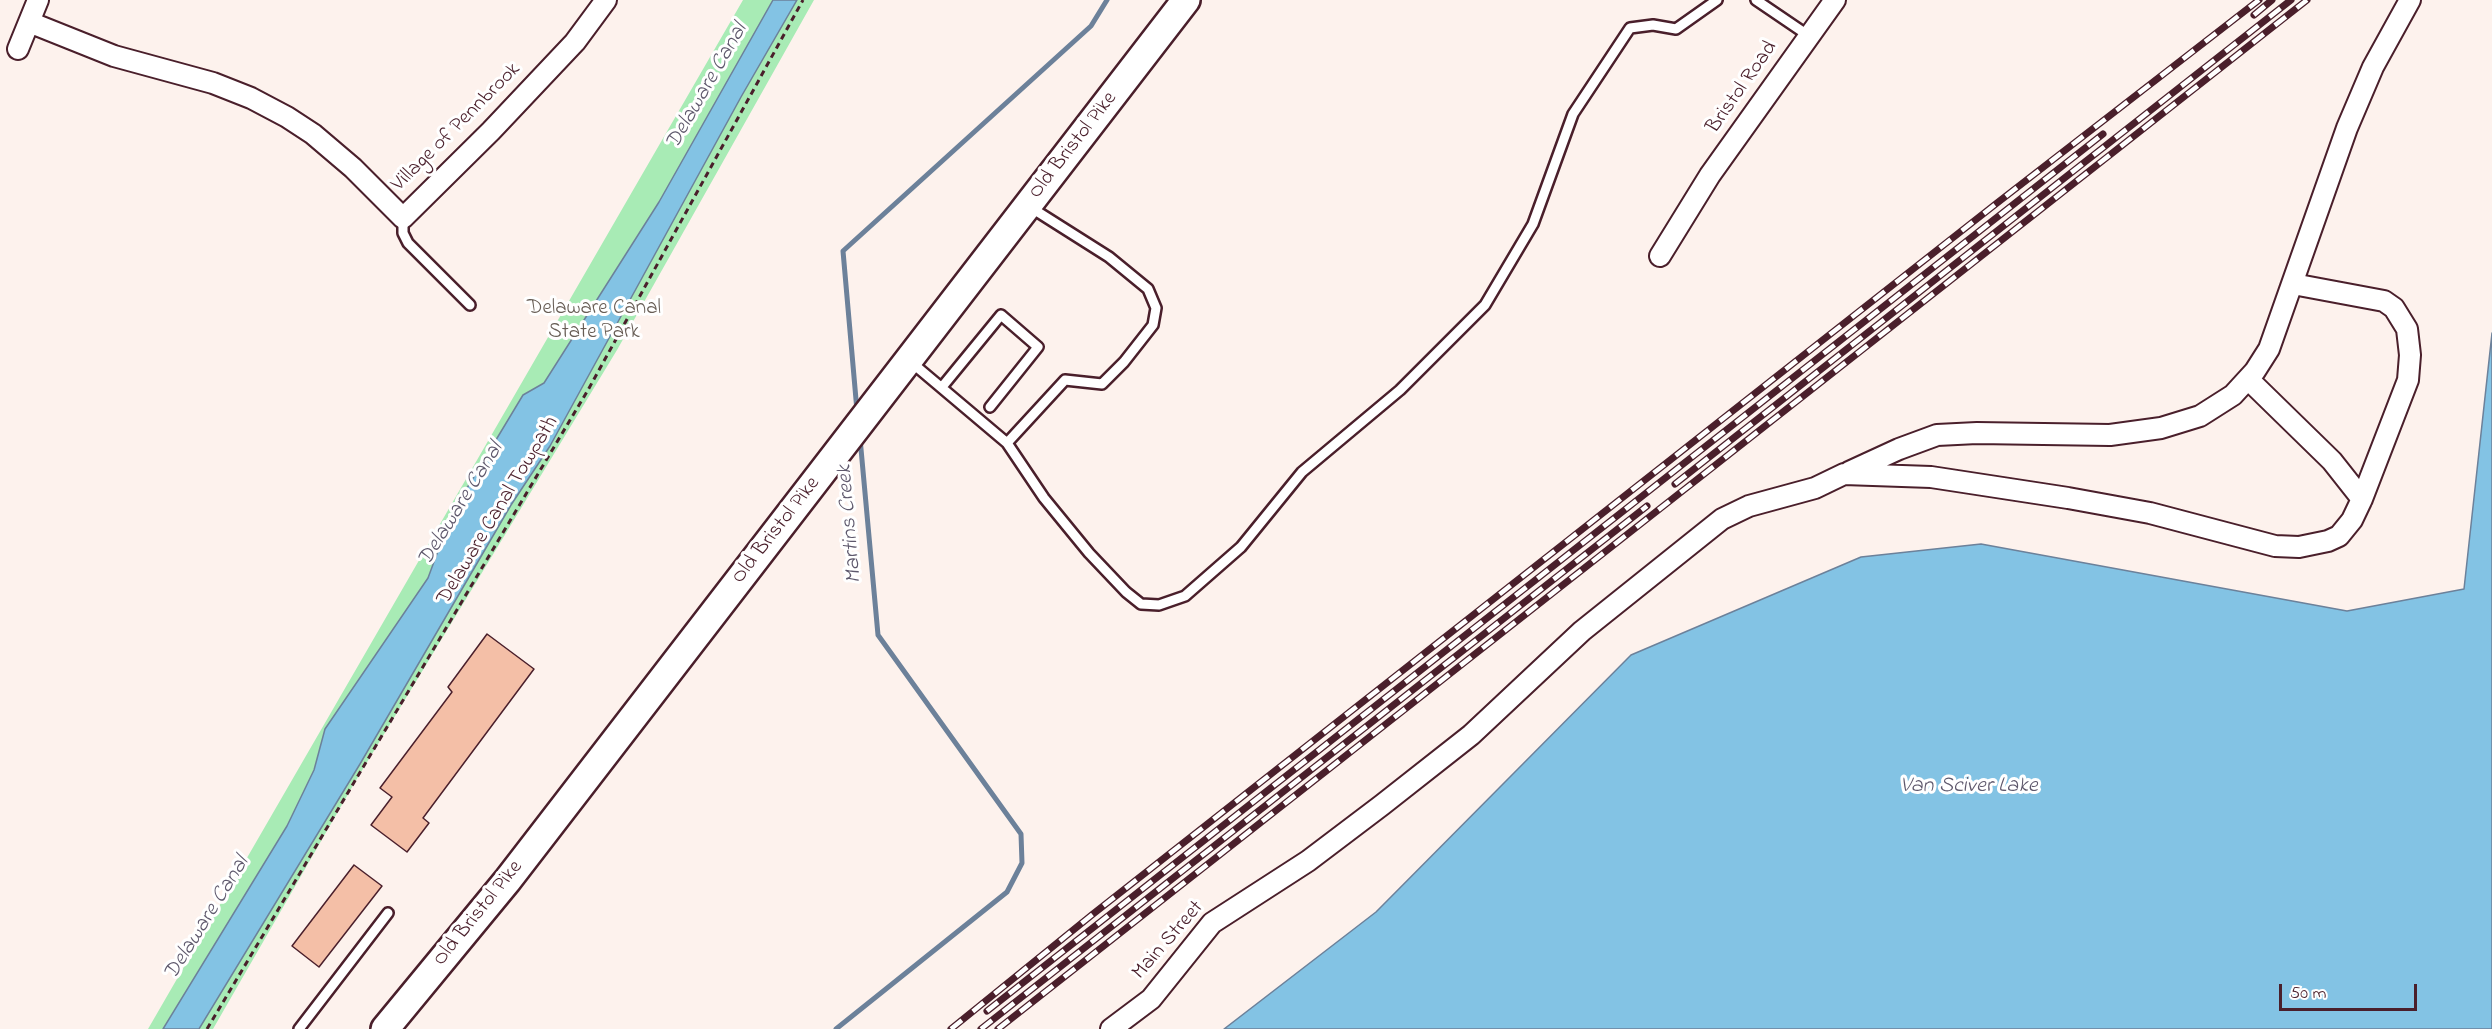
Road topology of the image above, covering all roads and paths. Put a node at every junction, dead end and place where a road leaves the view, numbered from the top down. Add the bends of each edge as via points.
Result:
1 (38, 0) edge
2 (606, 0) edge
3 (803, 0) edge
4 (1186, 0) edge
5 (1717, 0) edge
6 (1756, 0) edge
7 (1835, 0) edge
8 (2410, 0) edge
9 (29, 22) junction
10 (1809, 36) junction
11 (18, 49) dead end
12 (1028, 206) junction
13 (403, 218) junction
14 (1660, 256) dead end
15 (2293, 284) junction
16 (470, 306) dead end
17 (908, 360) junction
18 (2248, 379) junction
19 (942, 387) junction
20 (990, 407) dead end
21 (1008, 443) junction
22 (1844, 474) junction
23 (2362, 499) junction
24 (388, 914) dead end
25 (303, 1028) edge
26 (207, 1029) edge
27 (385, 1029) edge
28 (1111, 1029) edge

1 - 9 street
2 - 13 street, Village of Pennbrook via 567,50
3 - 26 path, Delaware Canal Towpath via 588,390
4 - 12 main road, Old Bristol Pike
5 - 21 lane via 1676,29 1653,25 1630,28 1574,114 1533,225 1485,304 1400,390 1302,472 1241,547 1185,596 1159,605 1141,604 1126,592 1044,498
6 - 10 lane
7 - 10 street, Bristol Road
8 - 15 street, Main Street via 2373,67 2347,128
9 - 11 street
9 - 13 street, Village of Pennbrook via 114,56 213,83 251,98 313,135
10 - 14 street, Bristol Road via 1710,175
12 - 17 main road, Old Bristol Pike
12 - 21 lane via 1109,257 1148,289 1156,308 1153,325 1102,384 1065,380
13 - 16 lane via 408,243
15 - 18 street, Main Street via 2269,349
15 - 23 street via 2384,301 2394,308 2407,329 2408,380
17 - 19 lane
17 - 27 main road, Old Bristol Pike via 507,880
18 - 22 street, Main Street via 2218,406 2161,428 2110,435 1936,435
18 - 23 street via 2332,461
19 - 20 lane via 1001,315 1038,347
19 - 21 lane
22 - 23 street via 1931,477 2068,498 2150,513 2275,546 2300,547 2339,536
22 - 28 street, Main Street via 1815,488 1749,506 1722,519 1582,631 1471,735 1308,861 1212,923 1151,999
24 - 25 lane

